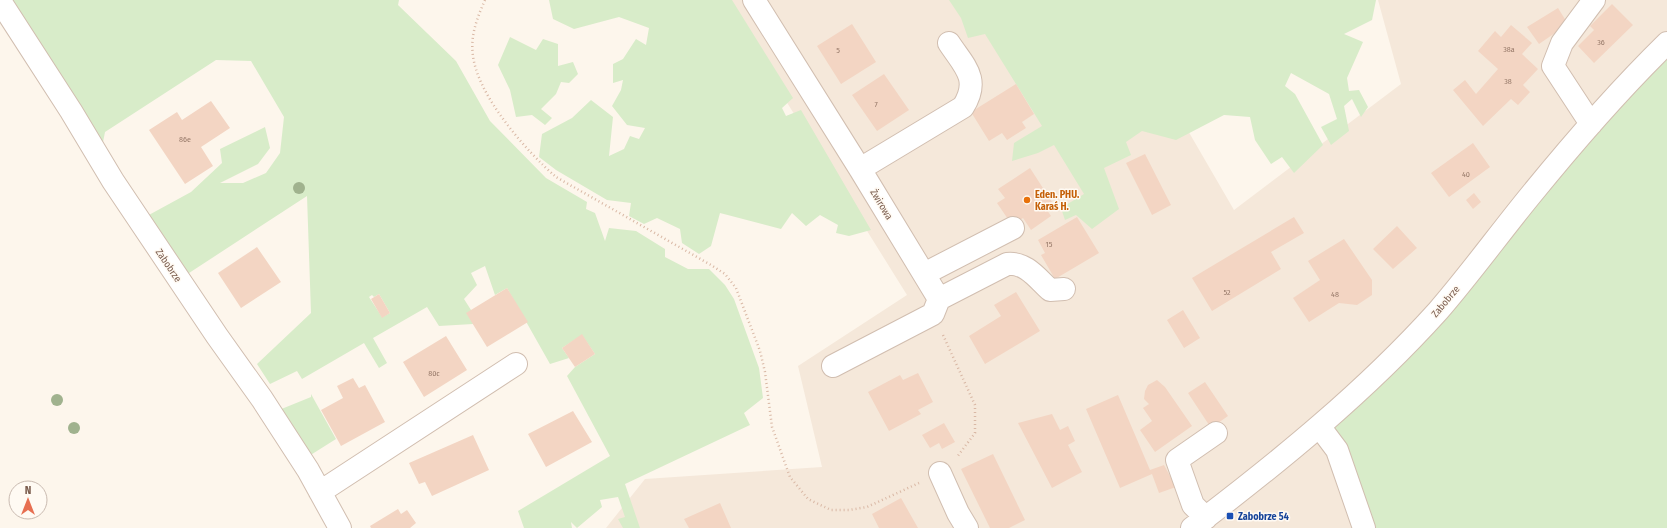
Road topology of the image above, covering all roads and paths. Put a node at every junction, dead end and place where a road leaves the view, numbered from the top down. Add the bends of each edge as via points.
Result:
1 (485, 0) edge
2 (754, 0) edge
3 (0, 1) edge
4 (1594, 1) edge
5 (949, 43) dead end
6 (1667, 43) edge
7 (1591, 124) junction
8 (860, 169) junction
9 (1013, 228) dead end
10 (924, 274) junction
11 (1064, 289) dead end
12 (936, 307) junction
13 (516, 364) dead end
14 (833, 366) dead end
15 (1319, 426) junction
16 (1216, 433) dead end
17 (940, 473) junction
18 (320, 492) junction
19 (1199, 523) edge
20 (340, 528) edge
21 (967, 528) edge
22 (1364, 528) edge

1 - 17 path via 473,35 472,56 478,76 496,109 536,160 556,177 711,265 725,274 736,288 760,351 772,427 790,477 808,499 831,510 867,507
2 - 8 street, Żwirowa
3 - 18 street, Zabobrze via 118,187 262,399
4 - 7 street via 1562,43 1553,66
5 - 8 street via 969,73 970,95 963,107
6 - 7 street, Zabobrze
7 - 15 street, Zabobrze via 1439,309 1380,373
8 - 10 street, Żwirowa
9 - 10 street
10 - 12 street, Żwirowa
11 - 12 street via 1050,290 1024,266 1014,263 1007,264
12 - 14 street
12 - 17 path via 975,406 975,432 961,454
13 - 18 street
15 - 19 street, Zabobrze
15 - 22 street via 1337,450
16 - 19 street via 1177,460
17 - 21 street
18 - 20 street, Zabobrze

